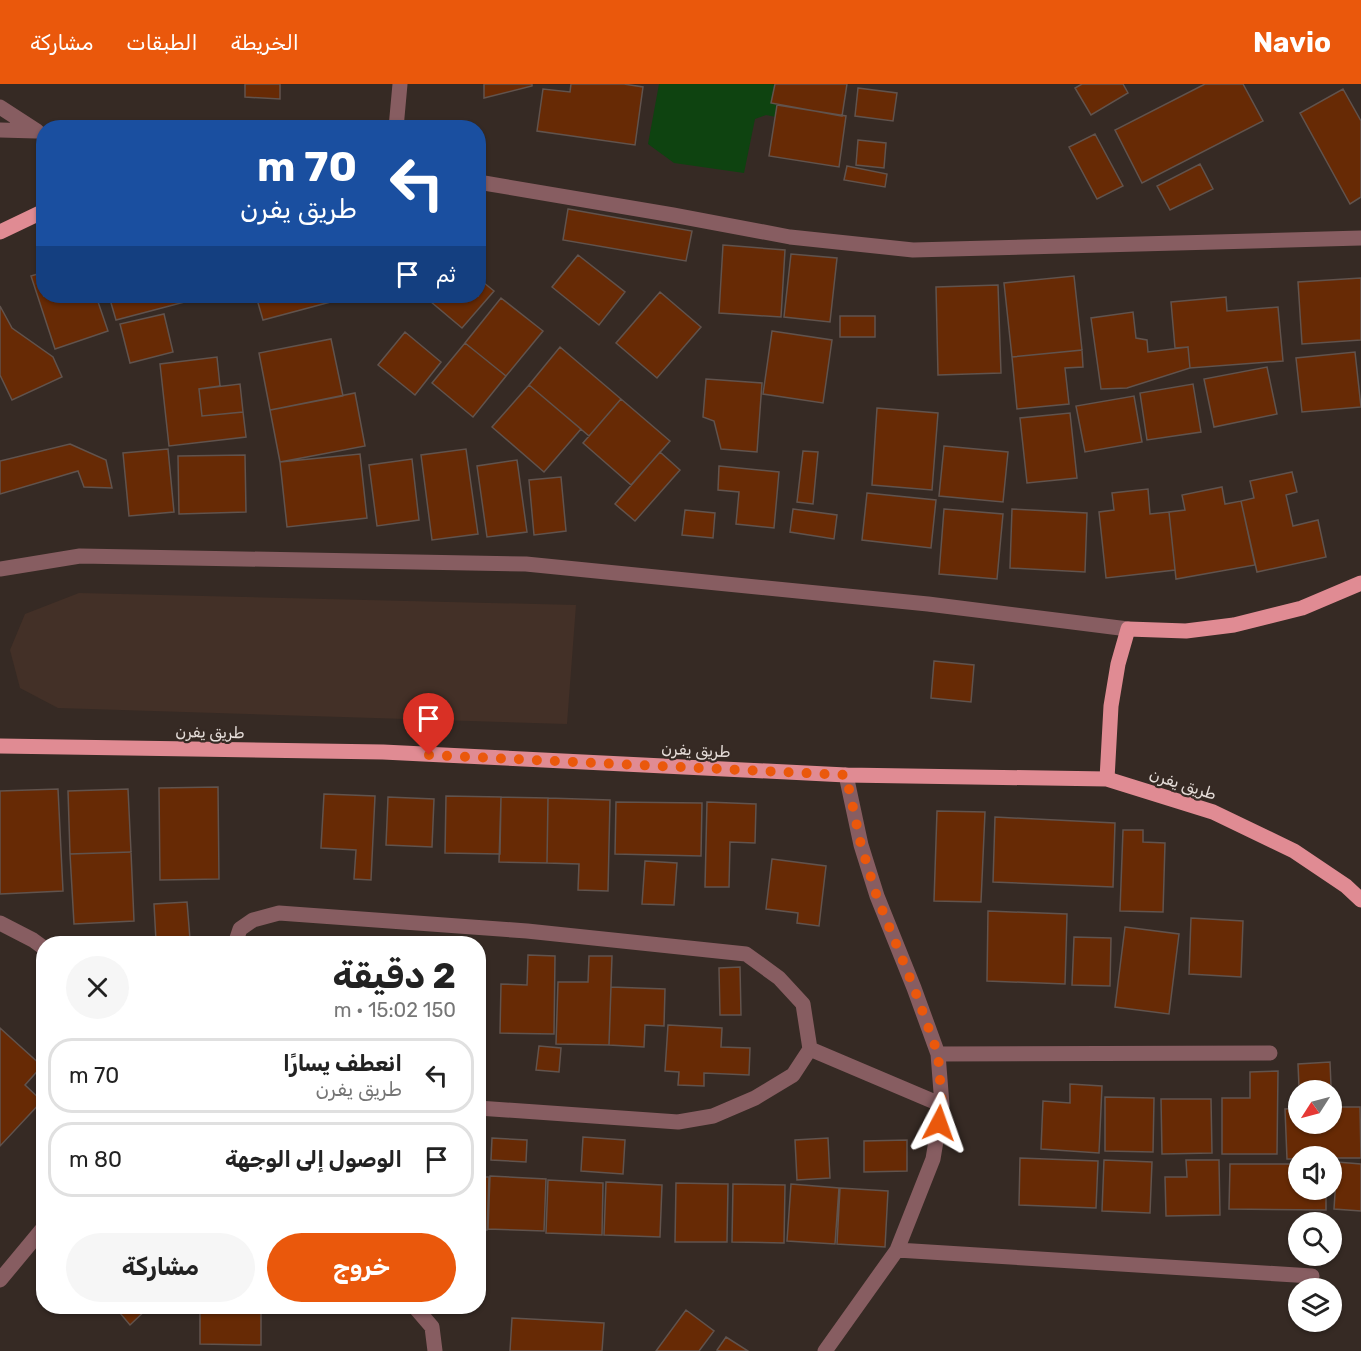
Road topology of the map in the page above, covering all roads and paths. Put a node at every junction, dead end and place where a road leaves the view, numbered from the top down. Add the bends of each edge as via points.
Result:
1 (400, 84) edge
2 (0, 107) edge
3 (397, 120) edge
4 (0, 130) edge
5 (36, 130) edge
6 (36, 132) edge
7 (486, 183) edge
8 (36, 215) edge
9 (0, 232) edge
10 (1361, 238) edge
11 (0, 569) edge
12 (1361, 582) edge
13 (1128, 629) junction
14 (0, 746) edge
15 (846, 775) junction
16 (1107, 779) junction
17 (1361, 900) edge
18 (0, 923) edge
19 (238, 936) edge
20 (36, 942) edge
21 (810, 1049) junction
22 (1270, 1053) dead end
23 (938, 1054) junction
24 (942, 1105) junction
25 (486, 1109) edge
26 (36, 1237) edge
27 (897, 1250) junction
28 (1312, 1276) dead end
29 (0, 1280) edge
30 (421, 1314) edge
31 (435, 1351) edge
32 (825, 1351) edge

1 - 3 street
2 - 5 street
4 - 6 street
7 - 10 street via 790,237 913,250
8 - 9 main road
11 - 13 street via 80,556 526,564 928,604
12 - 13 main road via 1302,608 1234,625 1186,631
13 - 16 main road via 1111,706
14 - 15 main road, طريق يفرن via 383,753
15 - 16 main road, طريق يفرن
15 - 23 street via 877,897
16 - 17 main road, طريق يفرن via 1213,812 1294,851
18 - 20 street
19 - 21 street via 240,929 253,920 279,913 527,931 746,954 779,978 803,1004
21 - 24 street
21 - 25 street via 793,1075 755,1098 713,1116 678,1122
22 - 23 street
23 - 24 street
24 - 27 street via 933,1159
26 - 29 street
27 - 28 street
27 - 32 street
30 - 31 street via 432,1327

